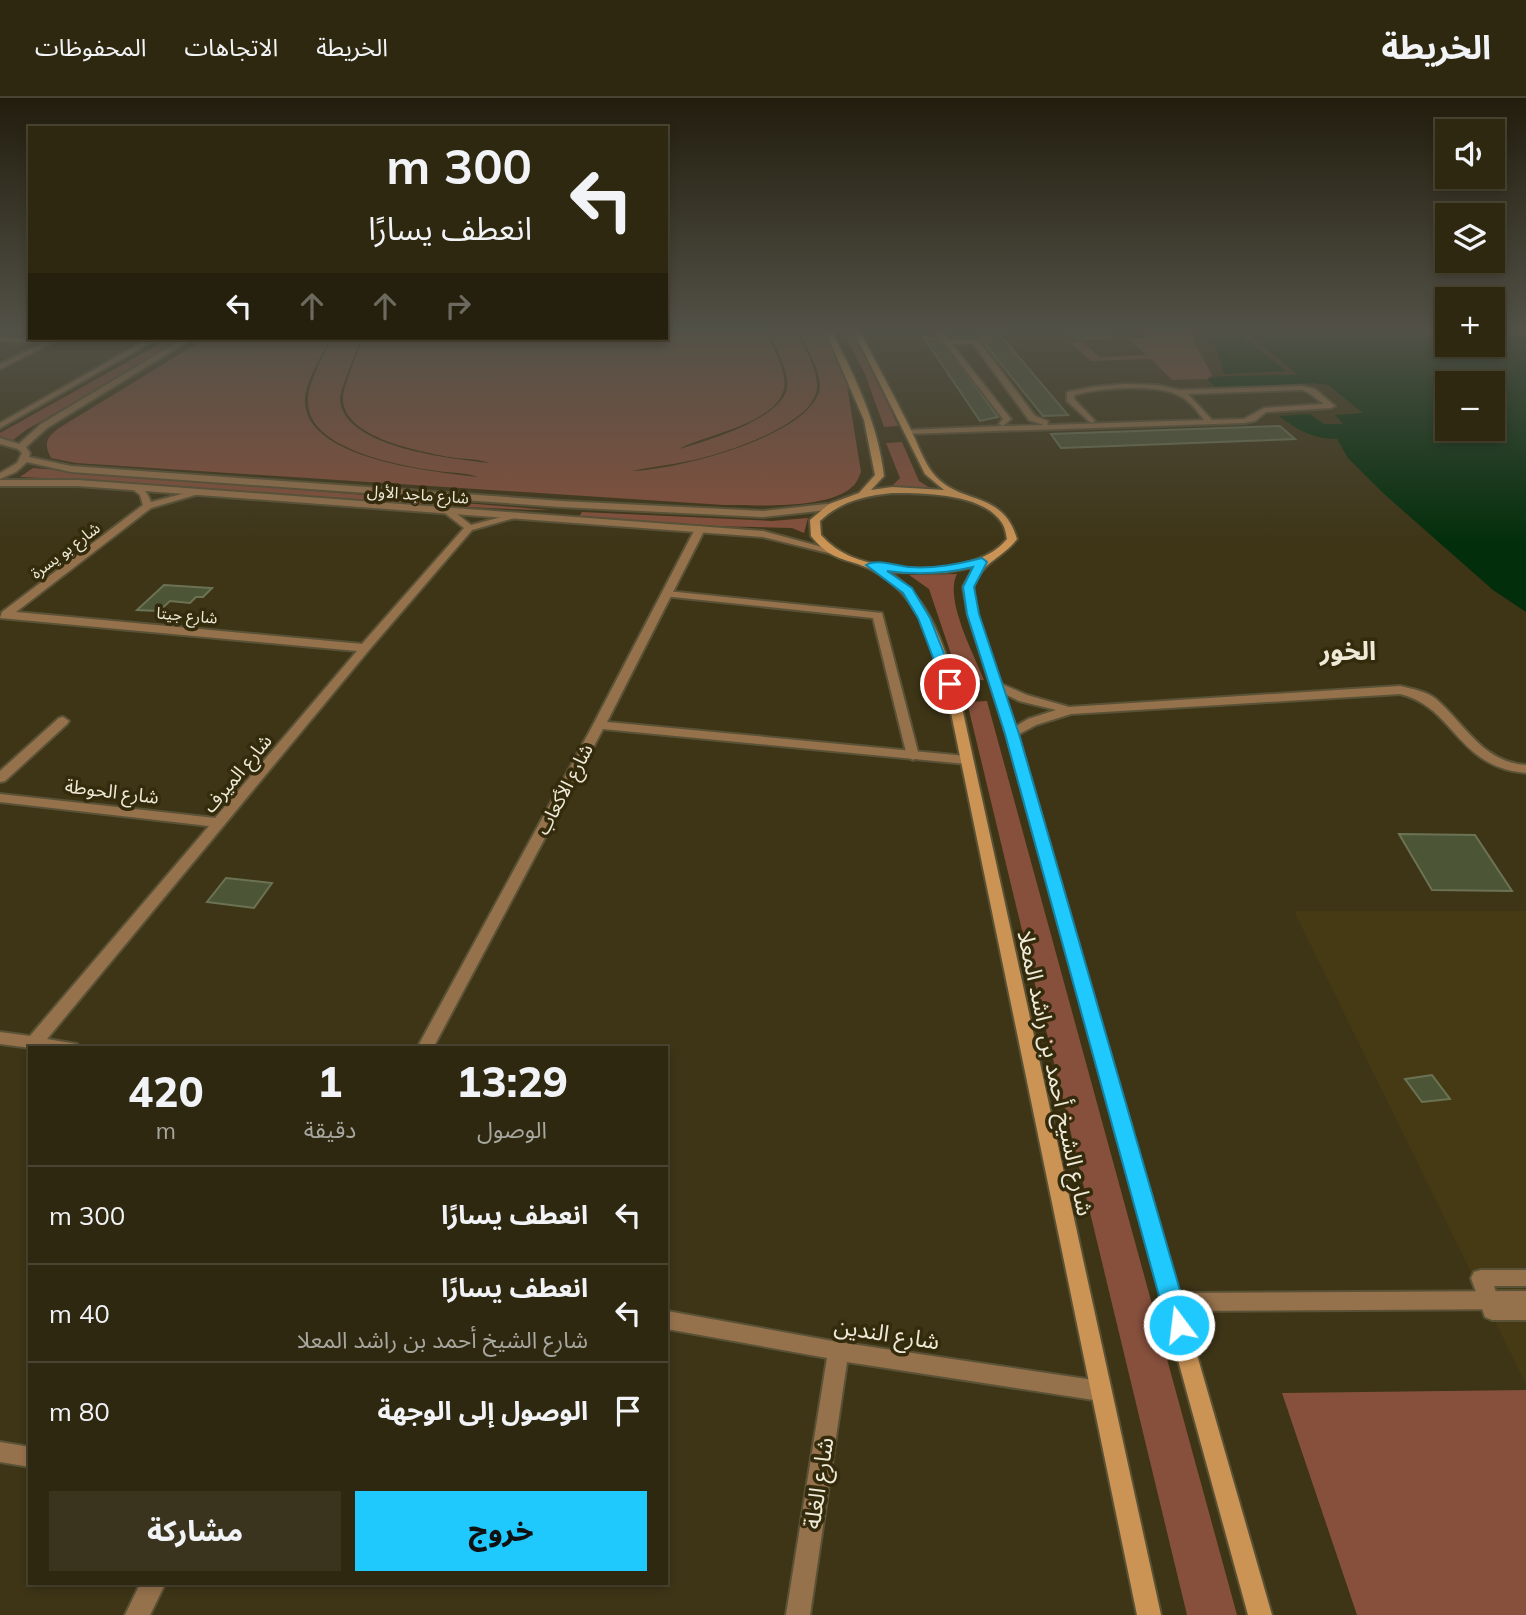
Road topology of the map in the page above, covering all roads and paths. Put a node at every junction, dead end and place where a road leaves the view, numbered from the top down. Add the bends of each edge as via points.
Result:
1 (41, 403) edge
2 (82, 403) edge
3 (860, 403) edge
4 (893, 403) edge
5 (995, 403) edge
6 (999, 403) edge
7 (1021, 403) edge
8 (1083, 403) edge
9 (1188, 403) edge
10 (1304, 403) edge
11 (1327, 403) edge
12 (1032, 418) junction
13 (1204, 419) junction
14 (1099, 422) junction
15 (1045, 423) junction
16 (1003, 424) junction
17 (1015, 424) junction
18 (0, 426) edge
19 (906, 429) junction
20 (0, 442) edge
21 (20, 447) junction
22 (25, 460) junction
23 (0, 476) edge
24 (0, 483) edge
25 (136, 488) junction
26 (197, 493) junction
27 (863, 493) junction
28 (954, 494) junction
29 (148, 506) junction
30 (827, 507) junction
31 (449, 512) junction
32 (513, 517) junction
33 (469, 528) junction
34 (700, 529) junction
35 (832, 551) junction
36 (982, 562) junction
37 (871, 565) junction
38 (667, 594) junction
39 (3, 616) edge
40 (365, 648) junction
41 (997, 686) junction
42 (1070, 710) junction
43 (63, 721) dead end
44 (599, 725) junction
45 (1012, 734) junction
46 (913, 756) junction
47 (966, 760) junction
48 (1526, 769) edge
49 (0, 778) edge
50 (0, 797) edge
51 (220, 823) junction
52 (0, 1038) edge
53 (34, 1043) junction
54 (56, 1046) edge
55 (426, 1046) edge
56 (1526, 1278) edge
57 (1488, 1300) junction
58 (1526, 1300) edge
59 (1172, 1302) junction
60 (1526, 1311) edge
61 (668, 1320) edge
62 (838, 1351) junction
63 (1100, 1391) junction
64 (0, 1452) edge
65 (28, 1457) edge
66 (152, 1585) edge
67 (137, 1615) edge
68 (798, 1615) edge
69 (1149, 1615) edge
70 (1260, 1615) edge

1 - 18 street
2 - 21 street
3 - 27 main road via 878,449 880,476
4 - 19 main road
5 - 16 street via 1007,419
6 - 17 street
7 - 12 street
8 - 14 street
9 - 13 street
10 - 13 street via 1255,407 1241,416
11 - 13 street via 1331,406 1264,410 1250,420
12 - 15 street
12 - 17 street
13 - 14 street
13 - 14 street
14 - 15 street
14 - 17 street
15 - 17 street
16 - 17 street
16 - 19 street
17 - 19 street
19 - 28 main road via 929,474
20 - 21 street
21 - 22 street
22 - 23 street
22 - 30 street, شارع ماجد الأول via 71,469 561,504 763,514
24 - 25 street, شارع ماجد الأول
25 - 26 street, شارع ماجد الأول
25 - 29 street
26 - 29 street, شارع بو يسرة
26 - 31 street, شارع ماجد الأول
27 - 28 main road via 924,490
27 - 30 main road
28 - 36 main road via 1000,513 1011,526 1012,539
29 - 39 street, شارع بو يسرة
30 - 35 main road via 815,520 816,536
31 - 32 street, شارع ماجد الأول
31 - 33 street
32 - 33 street
32 - 34 street, شارع ماجد الأول
33 - 40 street, شارع الميرف
34 - 35 street, شارع ماجد الأول via 763,534
34 - 38 street, شارع الأكعاب
35 - 37 main road
36 - 37 main road via 910,571
36 - 41 main road, شارع الشيخ أحمد بن راشد المعلا via 968,587
37 - 47 main road, شارع الشيخ أحمد بن راشد المعلا via 908,591 924,618 951,691
38 - 44 street, شارع الأكعاب
38 - 46 street via 878,615
39 - 40 street, شارع جيتا
40 - 51 street, شارع الميرف
41 - 42 street
41 - 45 main road, شارع الشيخ أحمد بن راشد المعلا
42 - 45 street
42 - 48 street via 1407,691 1431,701 1491,761
43 - 49 street
44 - 46 street
44 - 55 street, شارع الأكعاب
45 - 59 main road, شارع الشيخ أحمد بن راشد المعلا
46 - 47 street
47 - 63 main road, شارع الشيخ أحمد بن راشد المعلا
50 - 51 street, شارع الحوطة
51 - 53 street, شارع الميرف
52 - 53 street
53 - 54 street
56 - 57 street via 1481,1279
57 - 58 street
57 - 59 street
57 - 60 street via 1492,1311
59 - 70 main road, شارع الشيخ أحمد بن راشد المعلا
61 - 62 street, شارع الندين
62 - 63 street, شارع الندين
62 - 68 street, شارع الغلة
63 - 69 main road, شارع الشيخ أحمد بن راشد المعلا
64 - 65 street
66 - 67 street

